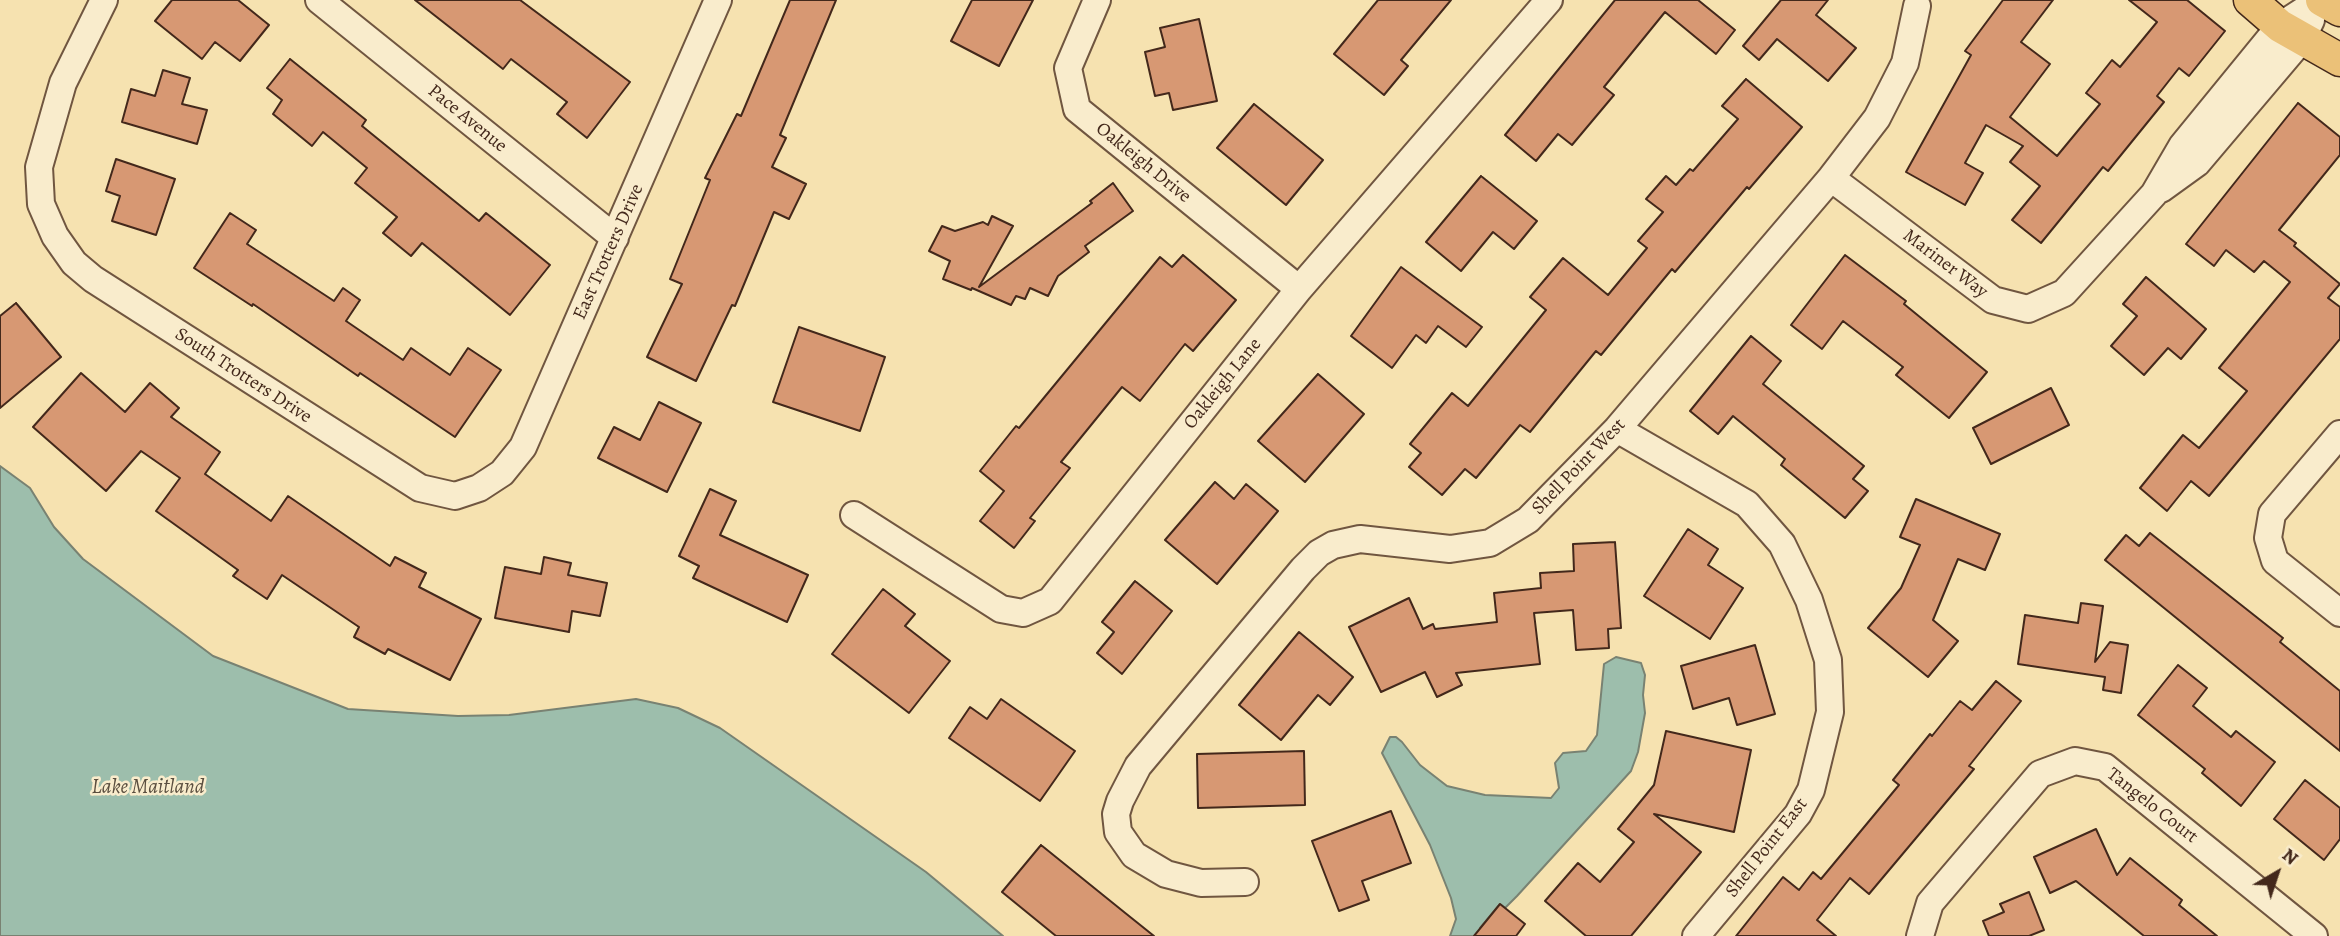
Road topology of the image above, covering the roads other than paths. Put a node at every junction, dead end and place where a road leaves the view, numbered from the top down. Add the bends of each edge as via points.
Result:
1 (104, 0) edge
2 (319, 0) edge
3 (718, 0) edge
4 (1097, 0) edge
5 (1549, 0) edge
6 (2250, 0) edge
7 (2321, 0) edge
8 (1917, 6) dead end
9 (2340, 10) edge
10 (2291, 33) junction
11 (2340, 60) edge
12 (1831, 178) junction
13 (615, 238) junction
14 (1299, 289) junction
15 (1617, 429) junction
16 (2340, 434) edge
17 (479, 488) joint
18 (854, 515) dead end
19 (2340, 613) edge
20 (1245, 882) dead end
21 (1696, 936) edge
22 (1920, 936) edge
23 (2314, 936) edge

1 - 17 street, South Trotters Drive via 63,83 39,167 41,204 74,263 420,488 455,496
2 - 13 street, Pace Avenue
3 - 13 street, East Trotters Drive
4 - 14 street, Oakleigh Drive via 1068,68 1077,109
5 - 14 street, Oakleigh Lane
6 - 10 main road
7 - 9 main road
7 - 10 street, Mariner Way
8 - 12 street, Shell Point West via 1905,63 1877,118
10 - 11 main road
10 - 12 street, Mariner Way via 2182,146 2154,194 2064,293 2028,309 1993,300
12 - 15 street, Shell Point West
13 - 17 street, East Trotters Drive via 523,447 502,473
14 - 18 street, Oakleigh Lane via 1049,601 1023,613 1000,609
15 - 20 street, Shell Point West via 1528,520 1490,543 1450,549 1360,539 1319,553 1138,766 1116,814 1118,832 1134,855 1166,874 1200,883
15 - 21 street, Shell Point East via 1747,504 1782,544 1809,600 1828,660 1830,712 1811,790 1798,814
16 - 19 street via 2272,514 2268,538 2274,561
22 - 23 street, Tangelo Court via 1930,903 2040,774 2075,761 2105,767

